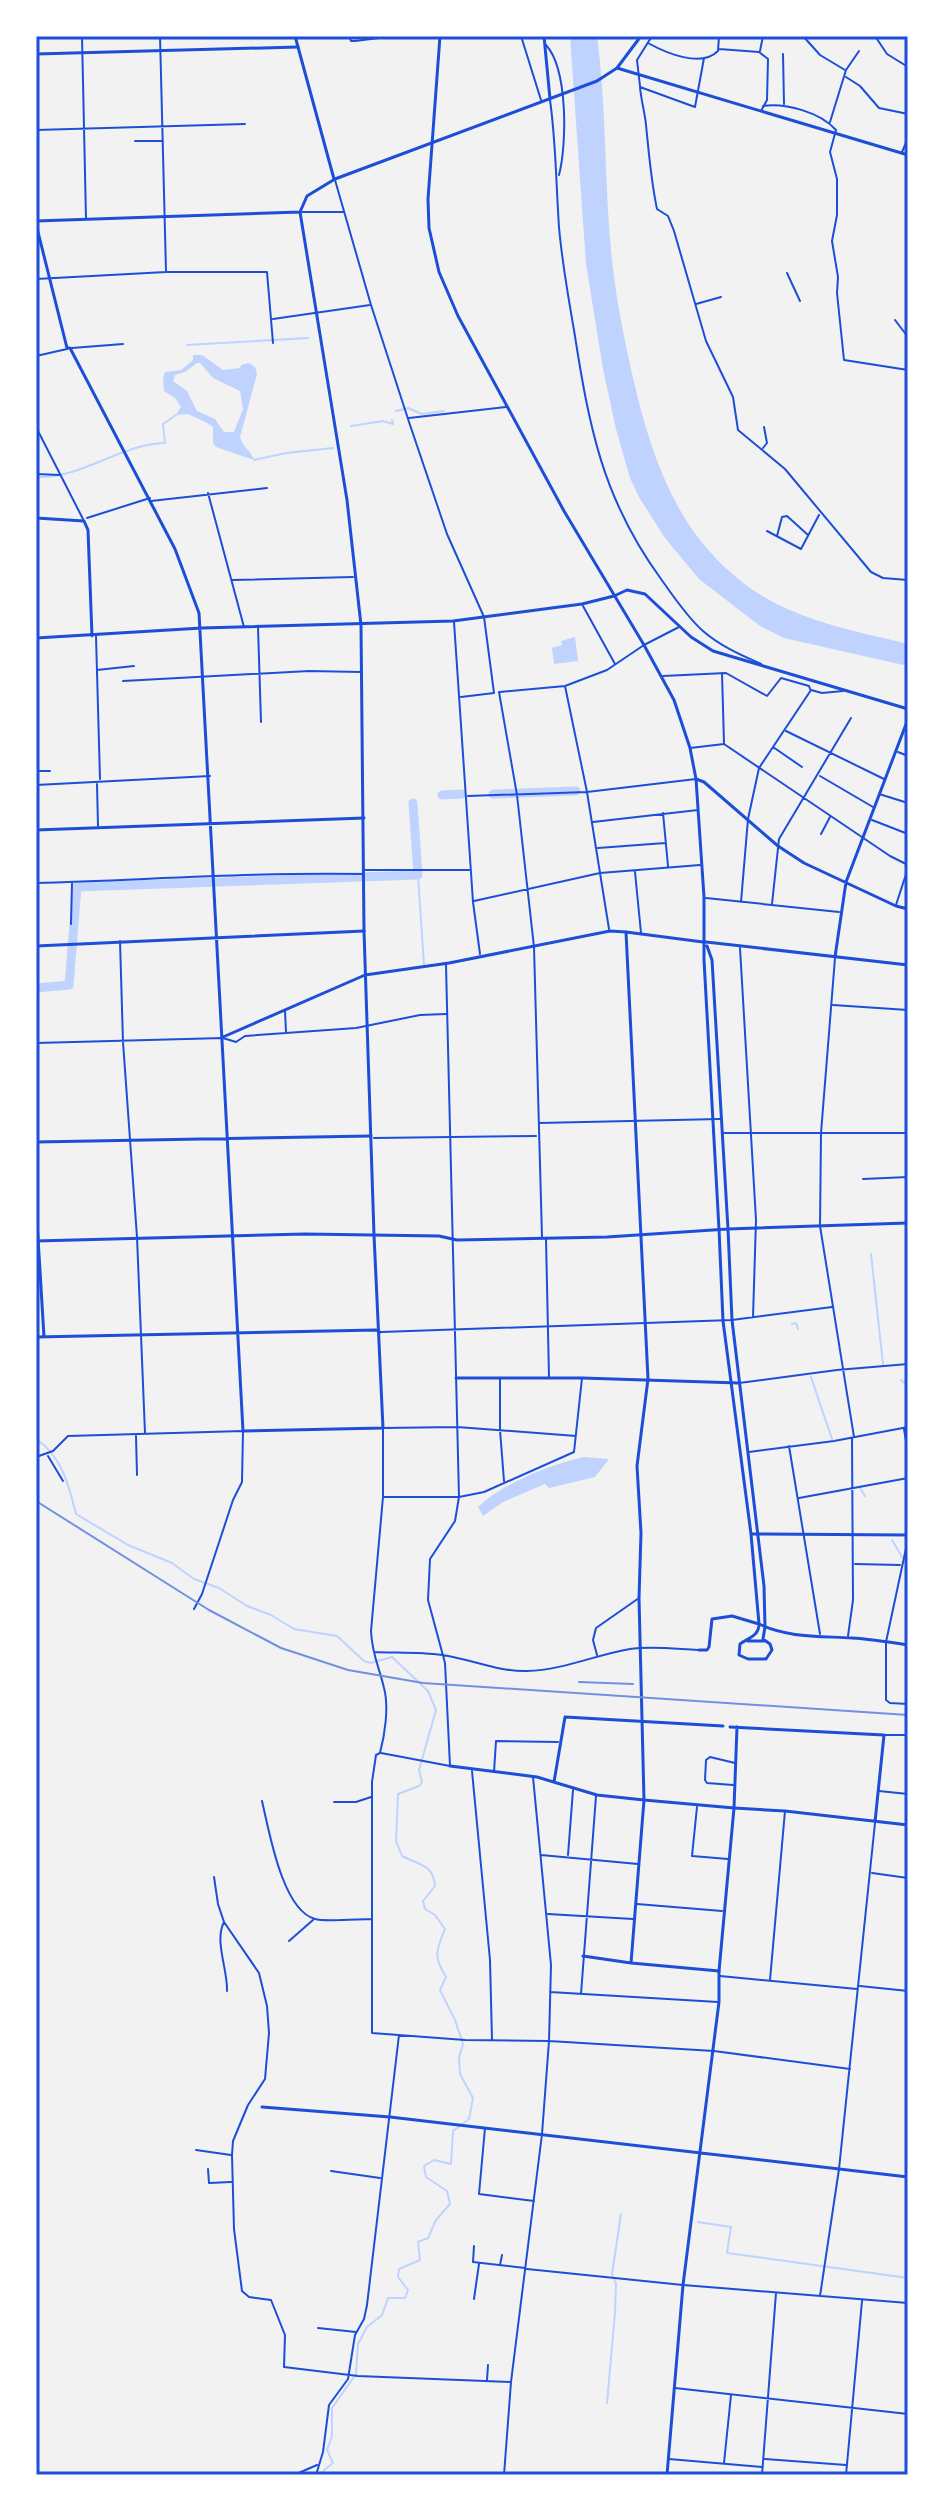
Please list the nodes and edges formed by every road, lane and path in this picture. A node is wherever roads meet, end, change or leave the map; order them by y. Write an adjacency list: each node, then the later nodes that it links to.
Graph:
1 (82, 36): 22 (street)
2 (160, 36): 20 (street)
3 (295, 36): 18 (main road)
4 (349, 36): 15 (street)
5 (395, 36): 15 (street)
6 (440, 36): 48 (main road)
7 (521, 36): 34 (street)
8 (544, 36): 17 (main road)
9 (641, 36): 28 (main road)
10 (652, 36): 16 (street)
11 (719, 36): 19 (street)
12 (763, 36): 23 (street)
13 (803, 36): 29 (street)
14 (875, 36): 27 (street)
15 (379, 37)
16 (648, 43): 26 (street); 31 (street)
17 (545, 45): 33 (main road); 51 (street)
18 (298, 47): 20 (main road); 52 (main road)
19 (719, 49): 23 (street); 26 (street)
20 (161, 50): 22 (main road); 41 (street)
21 (859, 51): 29 (street)
22 (82, 52): 24 (main road); 42 (street)
23 (759, 52): 35 (street)
24 (36, 54)
25 (783, 54): 36 (street)
26 (704, 58): 32 (street)
27 (908, 67)
28 (617, 68): 32 (main road); 33 (main road)
29 (846, 70): 30 (street)
30 (845, 77): 38 (street); 39 (street)
31 (640, 87): 32 (street); 64 (street)
32 (698, 93): 37 (main road)
33 (552, 98): 34 (main road); 51 (street)
34 (541, 102): 48 (main road)
35 (763, 106): 36 (street); 37 (street)
36 (784, 106): 39 (street)
37 (761, 112): 44 (main road)
38 (908, 114)
39 (830, 123): 44 (street)
40 (245, 124): 41 (street)
41 (164, 126): 42 (street); 47 (street)
42 (84, 129): 43 (street); 56 (street)
43 (36, 130)
44 (836, 134): 49 (main road); 74 (street)
45 (908, 138): 49 (street)
46 (135, 141): 47 (street)
47 (165, 141): 55 (street)
48 (432, 143): 52 (main road); 75 (main road)
49 (902, 153): 50 (main road)
50 (908, 155)
51 (558, 178): 108 (street)
52 (335, 179): 53 (main road); 54 (street)
53 (300, 212): 54 (street); 55 (main road); 66 (main road)
54 (343, 212): 65 (street)
55 (165, 216): 56 (main road); 58 (street)
56 (86, 219): 57 (main road)
57 (36, 222): 61 (main road)
58 (166, 272): 61 (street); 67 (street)
59 (787, 273): 63 (street)
60 (36, 279): 61 (street)
61 (49, 279): 72 (main road)
62 (721, 297): 64 (street)
63 (800, 301)
64 (696, 304): 79 (street)
65 (371, 305): 66 (street); 76 (street)
66 (316, 314): 67 (street); 91 (main road)
67 (272, 319): 70 (street)
68 (895, 320): 69 (street)
69 (908, 337)
70 (273, 343)
71 (123, 344): 72 (street)
72 (69, 348): 73 (street); 84 (main road)
73 (36, 356)
74 (908, 370)
75 (509, 407): 76 (street); 94 (main road)
76 (408, 419): 96 (street)
77 (36, 427): 81 (street)
78 (764, 427): 79 (street)
79 (763, 449): 85 (street)
80 (36, 474): 81 (street)
81 (61, 475): 87 (street)
82 (267, 488): 83 (street)
83 (208, 493): 84 (street); 92 (street)
84 (151, 500): 87 (street); 102 (main road)
85 (820, 514): 90 (street); 93 (street)
86 (36, 518): 87 (main road)
87 (84, 520): 103 (main road)
88 (767, 531): 89 (street)
89 (777, 536): 90 (street); 90 (street)
90 (808, 536)
91 (356, 577): 92 (street); 98 (main road)
92 (231, 580): 100 (street)
93 (908, 580)
94 (614, 596): 95 (main road); 101 (main road); 105 (main road)
95 (582, 604): 96 (main road); 106 (street)
96 (484, 617): 97 (main road); 120 (street)
97 (453, 621): 98 (main road); 121 (street)
98 (361, 625): 99 (main road); 110 (main road)
99 (258, 626): 100 (main road); 112 (street)
100 (244, 627): 102 (main road)
101 (680, 627): 105 (street); 108 (main road)
102 (202, 628): 103 (main road); 113 (main road)
103 (94, 636): 104 (main road); 109 (street)
104 (36, 638)
105 (644, 645): 106 (street); 114 (main road)
106 (615, 665): 116 (street)
107 (134, 666): 109 (street)
108 (766, 666): 118 (main road)
109 (97, 670): 141 (street)
110 (362, 672): 112 (street); 153 (main road)
111 (722, 672): 114 (street); 117 (street); 127 (street)
112 (259, 673): 113 (street); 125 (street)
113 (204, 675): 115 (street); 138 (main road)
114 (661, 677): 129 (main road)
115 (123, 681)
116 (565, 686): 119 (street); 143 (street)
117 (811, 690): 118 (street); 126 (street)
118 (848, 691): 122 (main road)
119 (499, 692): 120 (street); 144 (street)
120 (494, 693): 121 (street)
121 (459, 697): 146 (street)
122 (908, 709)
123 (851, 718): 131 (street)
124 (908, 719): 130 (main road)
125 (261, 722)
126 (785, 731): 128 (street); 131 (street)
127 (724, 744): 129 (street); 134 (street)
128 (773, 747): 133 (street); 134 (street)
129 (690, 748): 139 (main road)
130 (896, 752): 132 (street); 140 (main road)
131 (830, 753): 137 (street); 140 (street)
132 (908, 756)
133 (802, 767)
134 (759, 768): 147 (street); 154 (street)
135 (36, 771): 136 (street)
136 (50, 771)
137 (818, 775): 147 (street); 149 (street)
138 (210, 776): 141 (street); 157 (main road)
139 (696, 779): 143 (street); 150 (main road); 154 (main road)
140 (885, 779): 145 (main road)
141 (99, 781): 142 (street); 158 (street)
142 (36, 785)
143 (587, 792): 144 (street); 156 (street)
144 (517, 793): 146 (street); 177 (street)
145 (879, 794): 148 (street); 149 (main road)
146 (467, 796): 169 (street)
147 (803, 799): 152 (street); 164 (street)
148 (908, 803)
149 (874, 808): 155 (main road)
150 (698, 810): 151 (street); 166 (main road)
151 (663, 813): 156 (street); 163 (street)
152 (830, 817): 160 (street); 162 (street)
153 (364, 818): 157 (main road); 171 (main road)
154 (748, 819): 164 (main road); 180 (street)
155 (870, 819): 161 (street); 162 (main road)
156 (592, 822): 165 (street)
157 (211, 824): 158 (main road); 173 (main road)
158 (98, 827): 159 (main road)
159 (36, 830)
160 (821, 834)
161 (908, 834)
162 (862, 837): 167 (street); 175 (main road)
163 (665, 843): 165 (street); 168 (street)
164 (778, 846): 175 (main road); 181 (street)
165 (596, 848): 172 (street)
166 (701, 865): 168 (street); 178 (main road)
167 (908, 867): 182 (street)
168 (668, 868): 170 (street)
169 (470, 870): 171 (street); 179 (street)
170 (634, 871): 172 (street); 189 (street)
171 (365, 872): 173 (street); 186 (main road)
172 (600, 873): 177 (street); 187 (street)
173 (215, 878): 174 (street); 190 (main road)
174 (72, 882): 176 (street); 185 (street)
175 (846, 882): 182 (main road); 184 (main road)
176 (36, 883)
177 (528, 888): 179 (street); 195 (street)
178 (704, 897): 180 (street); 192 (main road)
179 (473, 902): 196 (street)
180 (741, 902): 181 (street)
181 (772, 904): 184 (street)
182 (896, 906): 183 (main road)
183 (908, 909)
184 (840, 912): 197 (main road)
185 (71, 924)
186 (364, 931): 190 (main road); 200 (main road)
187 (610, 931): 188 (main road); 195 (main road)
188 (626, 932): 189 (main road); 212 (main road)
189 (641, 935): 192 (main road)
190 (218, 938): 191 (main road); 207 (main road)
191 (120, 941): 193 (main road); 208 (street)
192 (706, 942): 194 (main road); 210 (main road); 211 (main road)
193 (36, 946)
194 (740, 946): 197 (main road); 214 (street)
195 (534, 947): 196 (main road); 213 (street)
196 (480, 957): 198 (main road)
197 (835, 957): 199 (main road); 201 (street)
198 (445, 964): 200 (main road); 204 (street)
199 (908, 965)
200 (365, 975): 202 (main road); 205 (main road)
201 (832, 1005): 203 (street); 216 (street)
202 (285, 1010): 206 (street); 207 (main road)
203 (908, 1010)
204 (448, 1014): 205 (street); 221 (street)
205 (367, 1026): 206 (street); 220 (main road)
206 (286, 1034): 207 (street)
207 (223, 1038): 208 (street); 219 (main road)
208 (123, 1041): 209 (street); 222 (street)
209 (36, 1043)
210 (721, 1119): 211 (street); 215 (main road)
211 (713, 1120): 212 (street); 230 (main road)
212 (636, 1122): 213 (street); 232 (main road)
213 (539, 1123): 236 (street)
214 (752, 1132): 215 (street); 216 (street); 229 (street)
215 (722, 1133): 231 (main road)
216 (821, 1133): 217 (street); 228 (street)
217 (907, 1133): 224 (street)
218 (536, 1136): 221 (street)
219 (229, 1137): 220 (main road); 222 (main road); 233 (main road)
220 (372, 1137): 221 (street); 234 (main road)
221 (450, 1137): 237 (street)
222 (130, 1139): 223 (main road); 235 (street)
223 (36, 1142)
224 (907, 1178): 225 (street); 227 (street)
225 (863, 1179)
226 (36, 1205): 238 (main road)
227 (907, 1223): 228 (main road)
228 (820, 1226): 229 (main road); 239 (street)
229 (756, 1228): 231 (main road); 240 (street)
230 (719, 1229): 231 (main road); 232 (main road); 242 (main road)
231 (728, 1229): 241 (main road)
232 (641, 1234): 236 (main road); 243 (main road)
233 (234, 1235): 234 (main road); 235 (main road); 246 (main road)
234 (374, 1235): 237 (main road); 247 (main road)
235 (137, 1237): 238 (main road); 248 (street)
236 (544, 1238): 237 (main road); 244 (street)
237 (452, 1239): 245 (street)
238 (37, 1241): 250 (main road)
239 (832, 1307): 240 (street); 252 (street)
240 (753, 1319): 241 (street)
241 (732, 1320): 242 (street); 259 (main road)
242 (723, 1321): 243 (street); 258 (main road)
243 (645, 1324): 244 (street); 257 (main road)
244 (547, 1327): 245 (street); 255 (street)
245 (454, 1331): 247 (street); 253 (street)
246 (239, 1332): 247 (main road); 248 (main road); 264 (main road)
247 (380, 1332): 262 (main road)
248 (141, 1335): 250 (main road); 265 (street)
249 (36, 1337): 250 (main road)
250 (44, 1337)
251 (908, 1364): 252 (street)
252 (842, 1369): 259 (street); 268 (street)
253 (456, 1378): 254 (main road); 260 (street)
254 (500, 1378): 255 (main road); 263 (street)
255 (549, 1378): 256 (main road)
256 (582, 1378): 257 (main road); 267 (street)
257 (648, 1379): 258 (main road); 289 (main road)
258 (732, 1383): 259 (main road); 283 (main road)
259 (739, 1383): 270 (main road)
260 (457, 1427): 262 (street); 263 (street); 280 (street)
261 (906, 1427): 268 (street); 271 (street)
262 (383, 1428): 264 (main road); 279 (street)
263 (500, 1430): 267 (street); 277 (street)
264 (243, 1431): 265 (street); 290 (street)
265 (145, 1433): 266 (street)
266 (136, 1434): 272 (street); 274 (street)
267 (576, 1436): 277 (street)
268 (853, 1437): 269 (street); 278 (street)
269 (789, 1446): 270 (street); 281 (street)
270 (749, 1452): 282 (main road)
271 (908, 1453)
272 (47, 1455): 273 (street); 276 (street)
273 (36, 1457)
274 (137, 1475)
275 (908, 1478): 278 (street)
276 (63, 1481)
277 (504, 1482): 280 (street)
278 (854, 1488): 281 (street); 285 (street)
279 (383, 1497): 280 (street); 300 (street)
280 (459, 1497): 301 (street)
281 (798, 1498): 284 (street)
282 (758, 1533): 283 (main road); 284 (main road); 292 (main road)
283 (751, 1534): 291 (main road)
284 (803, 1534): 285 (main road); 293 (street)
285 (854, 1534): 286 (main road); 287 (street)
286 (908, 1537): 288 (street)
287 (853, 1564): 288 (street); 294 (street)
288 (901, 1565): 297 (street)
289 (639, 1598): 302 (street); 323 (main road)
290 (194, 1609)
291 (759, 1624): 292 (main road); 295 (main road); 299 (main road)
292 (765, 1627): 293 (main road); 296 (main road)
293 (820, 1636): 294 (main road)
294 (848, 1637): 297 (main road)
295 (748, 1641): 296 (main road); 296 (main road)
296 (764, 1641)
297 (886, 1642): 298 (main road); 303 (street)
298 (908, 1645)
299 (699, 1650): 302 (street)
300 (372, 1652): 301 (street); 310 (street)
301 (444, 1655): 302 (street); 312 (street)
302 (597, 1656)
303 (908, 1704)
304 (723, 1726): 309 (main road)
305 (730, 1727): 306 (main road)
306 (737, 1727): 307 (main road); 311 (main road)
307 (884, 1735): 308 (street); 319 (main road)
308 (908, 1735)
309 (560, 1742): 314 (street); 316 (main road)
310 (380, 1753): 312 (street); 322 (street)
311 (736, 1763): 317 (main road); 317 (street)
312 (450, 1766): 313 (main road)
313 (472, 1769): 314 (main road); 359 (street)
314 (494, 1772): 315 (main road)
315 (533, 1777): 316 (main road); 331 (street)
316 (554, 1783): 318 (main road)
317 (734, 1785): 327 (main road)
318 (574, 1789): 320 (main road); 332 (street)
319 (879, 1791): 321 (street); 329 (main road)
320 (596, 1794): 323 (main road); 333 (street)
321 (908, 1794)
322 (372, 1797): 325 (street); 344 (street)
323 (644, 1800): 326 (main road); 335 (main road)
324 (262, 1801): 343 (street)
325 (334, 1802)
326 (697, 1805): 327 (main road); 334 (street)
327 (734, 1808): 328 (main road); 334 (main road)
328 (785, 1811): 329 (main road); 351 (street)
329 (875, 1822): 330 (main road); 336 (street)
330 (908, 1825)
331 (540, 1854): 332 (street); 341 (street)
332 (568, 1856): 333 (street)
333 (591, 1858): 335 (street); 342 (street)
334 (730, 1859): 340 (main road)
335 (639, 1865): 339 (main road)
336 (871, 1873): 338 (street); 352 (street)
337 (214, 1877): 346 (street)
338 (908, 1878)
339 (636, 1903): 340 (street); 345 (main road)
340 (725, 1911): 350 (main road)
341 (546, 1914): 342 (street); 355 (street)
342 (586, 1915): 345 (street); 348 (street)
343 (314, 1919): 344 (street); 347 (street)
344 (373, 1919): 358 (street)
345 (634, 1920): 349 (main road)
346 (224, 1922): 353 (street); 369 (street)
347 (289, 1941)
348 (583, 1956): 349 (main road); 356 (street)
349 (631, 1963): 350 (main road)
350 (719, 1973): 351 (street); 357 (main road)
351 (770, 1980): 352 (street)
352 (859, 1988): 354 (street); 362 (street)
353 (227, 1991)
354 (908, 1991)
355 (550, 1992): 356 (street); 360 (street)
356 (581, 1994): 357 (street)
357 (719, 2002): 361 (main road)
358 (399, 2034): 359 (street); 364 (street)
359 (492, 2041): 360 (street)
360 (549, 2041): 361 (street); 366 (street)
361 (714, 2051): 362 (street); 368 (main road)
362 (850, 2069): 371 (street)
363 (262, 2107): 364 (main road)
364 (390, 2117): 365 (main road); 374 (street)
365 (485, 2128): 366 (main road); 376 (street)
366 (542, 2134): 368 (main road); 376 (street)
367 (196, 2150): 369 (street)
368 (701, 2152): 371 (main road); 382 (main road)
369 (232, 2155): 375 (street)
370 (208, 2169): 375 (street)
371 (839, 2169): 373 (main road); 384 (street)
372 (331, 2171): 374 (street)
373 (908, 2177)
374 (382, 2178): 389 (street)
375 (233, 2182): 391 (street)
376 (535, 2201): 381 (street)
377 (474, 2246): 379 (street)
378 (502, 2255): 380 (street)
379 (479, 2263): 380 (street); 385 (street)
380 (500, 2265): 381 (street)
381 (526, 2269): 382 (street); 393 (street)
382 (683, 2285): 383 (street); 394 (main road)
383 (776, 2293): 384 (street); 396 (street)
384 (820, 2296): 386 (street)
385 (474, 2299)
386 (863, 2300): 387 (street); 397 (street)
387 (908, 2303)
388 (318, 2328): 389 (street)
389 (357, 2332): 391 (street)
390 (488, 2365): 392 (street)
391 (350, 2375): 392 (street); 401 (street)
392 (487, 2381): 393 (street)
393 (511, 2382): 408 (street)
394 (674, 2388): 395 (street); 399 (main road)
395 (731, 2395): 396 (street); 402 (street)
396 (768, 2400): 397 (street); 400 (street)
397 (852, 2408): 398 (street); 403 (street)
398 (908, 2414)
399 (668, 2459): 402 (street); 409 (main road)
400 (764, 2459): 403 (street); 404 (street)
401 (318, 2464): 405 (street); 406 (street)
402 (724, 2464): 404 (street)
403 (846, 2465): 411 (street)
404 (763, 2467): 410 (street)
405 (316, 2474): 407 (street)
406 (294, 2475)
407 (310, 2475)
408 (504, 2475)
409 (667, 2475)
410 (762, 2475)
411 (846, 2475)

